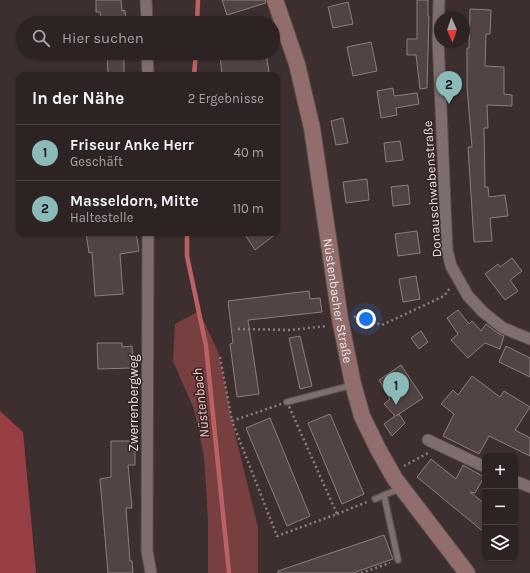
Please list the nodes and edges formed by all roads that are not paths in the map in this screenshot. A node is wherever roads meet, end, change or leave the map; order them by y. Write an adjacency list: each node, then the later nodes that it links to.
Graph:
1 (146, 0): 4 (street)
2 (275, 0): 9 (main road, Nüstenbacher Straße)
3 (439, 0): 8 (street, Donauschwabenstraße)
4 (146, 16)
5 (147, 60): 6 (street)
6 (148, 72)
7 (148, 236): 19 (street, Zwerrenbergweg)
8 (530, 339)
9 (353, 384): 10 (lane); 15 (main road, Nüstenbacher Straße)
10 (287, 402)
11 (428, 440): 12 (street)
12 (482, 466)
13 (518, 482): 14 (street)
14 (530, 487)
15 (402, 488): 16 (lane); 20 (main road, Nüstenbacher Straße)
16 (384, 495): 17 (lane); 18 (lane)
17 (375, 499)
18 (398, 560)
19 (151, 573)
20 (467, 573)

